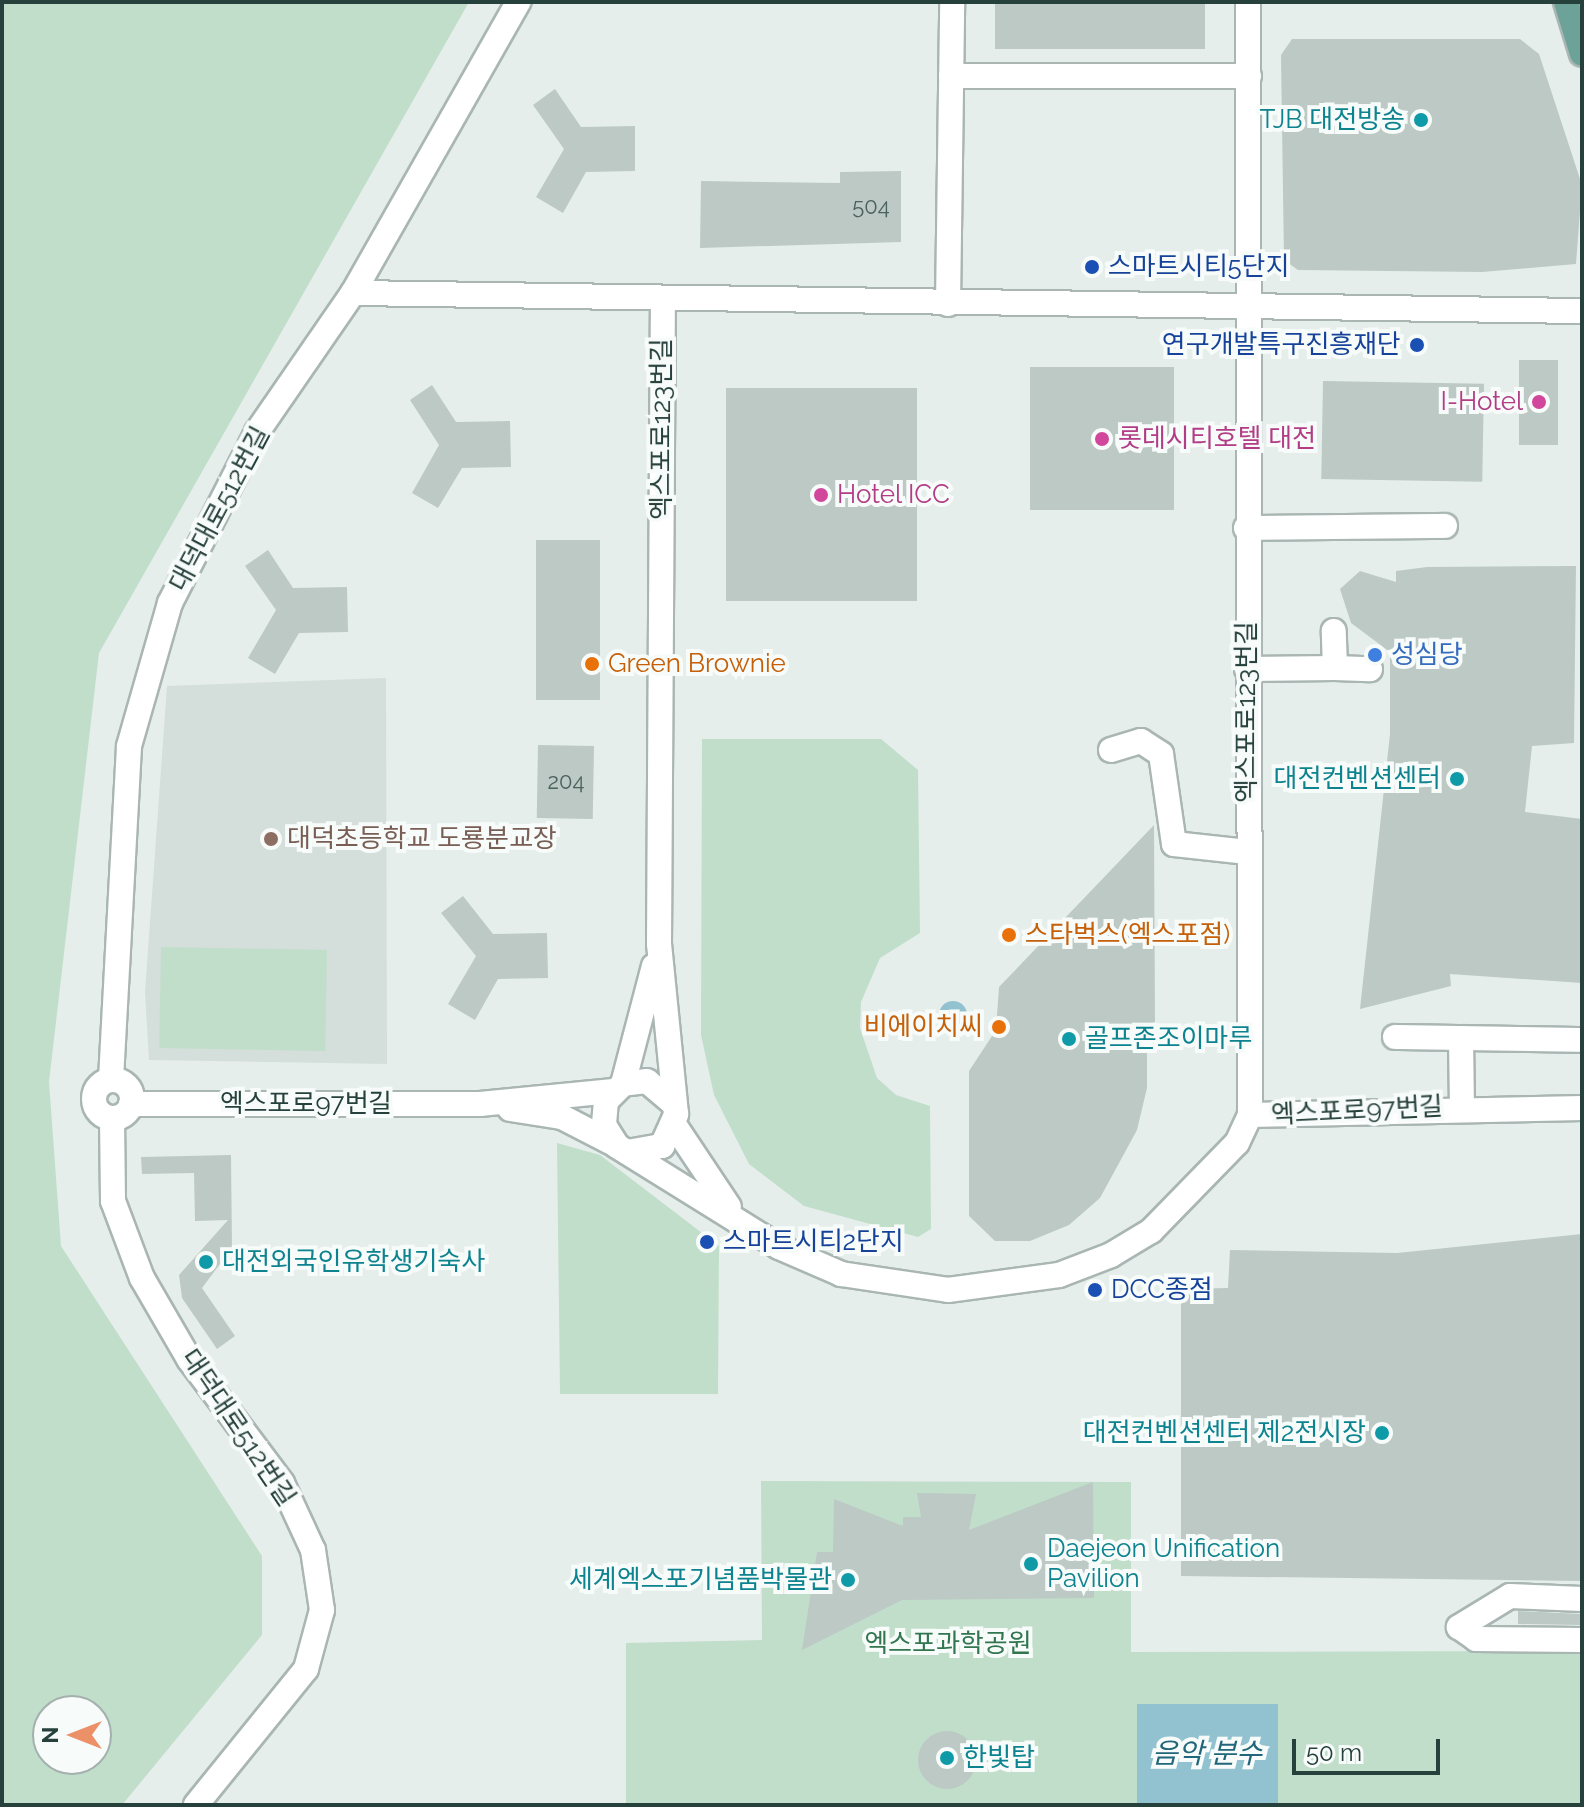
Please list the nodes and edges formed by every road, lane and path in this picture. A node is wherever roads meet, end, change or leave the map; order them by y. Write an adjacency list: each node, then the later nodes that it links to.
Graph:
1 (518, 2): 8 (street, 대덕대로512번길)
2 (952, 2): 6 (street)
3 (1248, 2): 7 (street, 엑스포로123번길)
4 (1566, 2): 5 (main road)
5 (1582, 54)
6 (951, 76): 7 (street); 10 (street)
7 (1249, 76): 11 (street, 엑스포로123번길)
8 (353, 293): 9 (street); 25 (street, 대덕대로512번길)
9 (663, 298): 10 (street); 21 (street, 엑스포로123번길)
10 (948, 304): 11 (street)
11 (1244, 309): 12 (street); 14 (street, 엑스포로123번길)
12 (1582, 311)
13 (1445, 526): 14 (street)
14 (1246, 528): 17 (street, 엑스포로123번길)
15 (1334, 631): 16 (street)
16 (1335, 668): 17 (street); 18 (street)
17 (1247, 669): 20 (street, 엑스포로123번길)
18 (1370, 669)
19 (1111, 750): 20 (street)
20 (1248, 852): 32 (street, 엑스포로123번길)
21 (659, 944): 26 (street); 31 (street)
22 (1395, 1037): 23 (street)
23 (1461, 1038): 24 (street); 28 (street)
24 (1582, 1040)
25 (111, 1079): 30 (street); 30 (street, 대덕대로512번길)
26 (618, 1087): 27 (street); 31 (street); 33 (street)
27 (480, 1104): 30 (street, 엑스포로97번길); 33 (street, 엑스포로97번길)
28 (1462, 1106): 29 (street, 엑스포로97번길); 32 (street, 엑스포로97번길)
29 (1582, 1108)
30 (122, 1111): 37 (street, 대덕대로512번길)
31 (674, 1115): 33 (street); 34 (street)
32 (1250, 1115): 34 (street, 엑스포로97번길)
33 (622, 1149): 34 (street, 엑스포로97번길)
34 (735, 1216)
35 (1582, 1599): 36 (street)
36 (1582, 1640)
37 (196, 1805)

